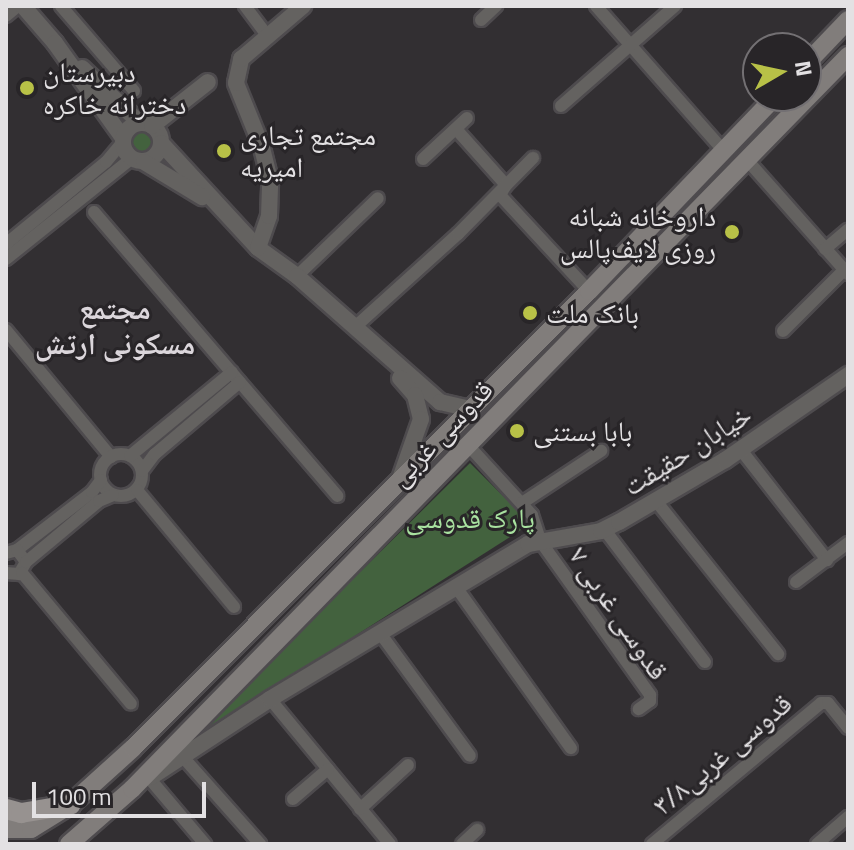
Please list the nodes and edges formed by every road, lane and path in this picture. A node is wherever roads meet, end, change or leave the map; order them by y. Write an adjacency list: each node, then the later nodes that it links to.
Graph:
1 (20, 6): 8 (street); 12 (street)
2 (61, 6): 19 (street)
3 (245, 6): 11 (street)
4 (303, 6): 11 (street)
5 (496, 6): 9 (street)
6 (596, 6): 13 (street)
7 (675, 6): 13 (street)
8 (6, 16)
9 (481, 20)
10 (848, 20): 14 (main road)
11 (268, 36): 38 (street)
12 (55, 43): 23 (street); 25 (street)
13 (631, 45): 20 (street); 27 (street)
14 (822, 47)
15 (848, 56): 17 (main road, قدوسی غربی)
16 (822, 65): 17 (main road)
17 (833, 71): 31 (main road, قدوسی غربی)
18 (208, 82): 23 (street)
19 (134, 91)
20 (561, 106)
21 (761, 112): 27 (main road, قدوسی غربی)
22 (467, 118): 24 (street)
23 (146, 124): 25 (street); 26 (street)
24 (456, 129): 29 (street); 32 (street)
25 (122, 140): 30 (street); 37 (street)
26 (161, 143): 30 (street); 34 (street)
27 (724, 151): 41 (main road, قدوسی غربی)
28 (533, 158): 32 (street)
29 (423, 159)
30 (137, 160): 34 (street); 37 (street)
31 (748, 161): 39 (street); 44 (main road, قدوسی غربی)
32 (506, 185): 45 (street); 46 (street)
33 (378, 198): 43 (street)
34 (217, 207): 38 (street)
35 (94, 212): 51 (street)
36 (848, 230): 39 (street)
37 (11, 245): 40 (street)
38 (258, 248): 43 (street)
39 (825, 249): 42 (street)
40 (6, 259)
41 (613, 266): 44 (main road); 45 (main road, قدوسی غربی)
42 (846, 272): 48 (street)
43 (297, 276): 46 (street)
44 (629, 282): 53 (main road, قدوسی غربی)
45 (589, 291): 52 (main road, قدوسی غربی)
46 (355, 327): 49 (street)
47 (6, 330): 57 (street)
48 (783, 331)
49 (373, 343): 52 (street); 60 (street)
50 (848, 375): 54 (street, خیابان حقیقت)
51 (236, 377): 56 (street); 58 (street); 63 (street)
52 (470, 409): 60 (main road, قدوسی غربی)
53 (468, 445): 65 (street); 88 (main road, قدوسی غربی)
54 (741, 450): 64 (street, خیابان حقیقت); 70 (street)
55 (601, 451): 65 (street)
56 (130, 456): 57 (street); 58 (street)
57 (111, 457): 59 (street)
58 (142, 471): 61 (street)
59 (101, 480): 62 (street); 69 (street)
60 (399, 481): 90 (main road, قدوسی غربی)
61 (137, 490): 62 (street); 74 (street)
62 (113, 495): 71 (street)
63 (337, 496)
64 (656, 501): 66 (street, خیابان حقیقت); 76 (street)
65 (522, 503): 67 (street)
66 (604, 529): 67 (street, خیابان حقیقت); 77 (street)
67 (541, 542): 73 (street, خیابان حقیقت); 80 (street, ۷ قدوسی غربی)
68 (848, 543): 70 (street)
69 (12, 552): 71 (street)
70 (827, 560): 72 (street)
71 (15, 572): 79 (street)
72 (796, 582)
73 (456, 587): 75 (street, خیابان حقیقت); 82 (street)
74 (234, 607)
75 (380, 633): 78 (street, خیابان حقیقت); 84 (street)
76 (778, 654)
77 (705, 662)
78 (270, 699): 83 (street, خیابان حقیقت); 86 (street)
79 (131, 704)
80 (639, 709)
81 (848, 728): 103 (street, قدوسی غربی۳/۸)
82 (571, 748)
83 (182, 756): 87 (street, خیابان حقیقت); 100 (street)
84 (470, 756)
85 (408, 765): 92 (street)
86 (328, 769): 89 (street); 92 (street)
87 (149, 778): 88 (street, خیابان حقیقت); 99 (street)
88 (132, 789): 98 (main road, قدوسی غربی)
89 (293, 799)
90 (70, 805): 91 (main road); 95 (main road, قدوسی غربی)
91 (6, 809)
92 (360, 809): 101 (street)
93 (848, 817): 104 (street)
94 (6, 829): 95 (main road)
95 (31, 829): 97 (main road, قدوسی غربی)
96 (477, 830): 102 (street)
97 (9, 844)
98 (69, 844)
99 (204, 844)
100 (260, 844)
101 (390, 844)
102 (462, 844)
103 (652, 844)
104 (817, 844)

